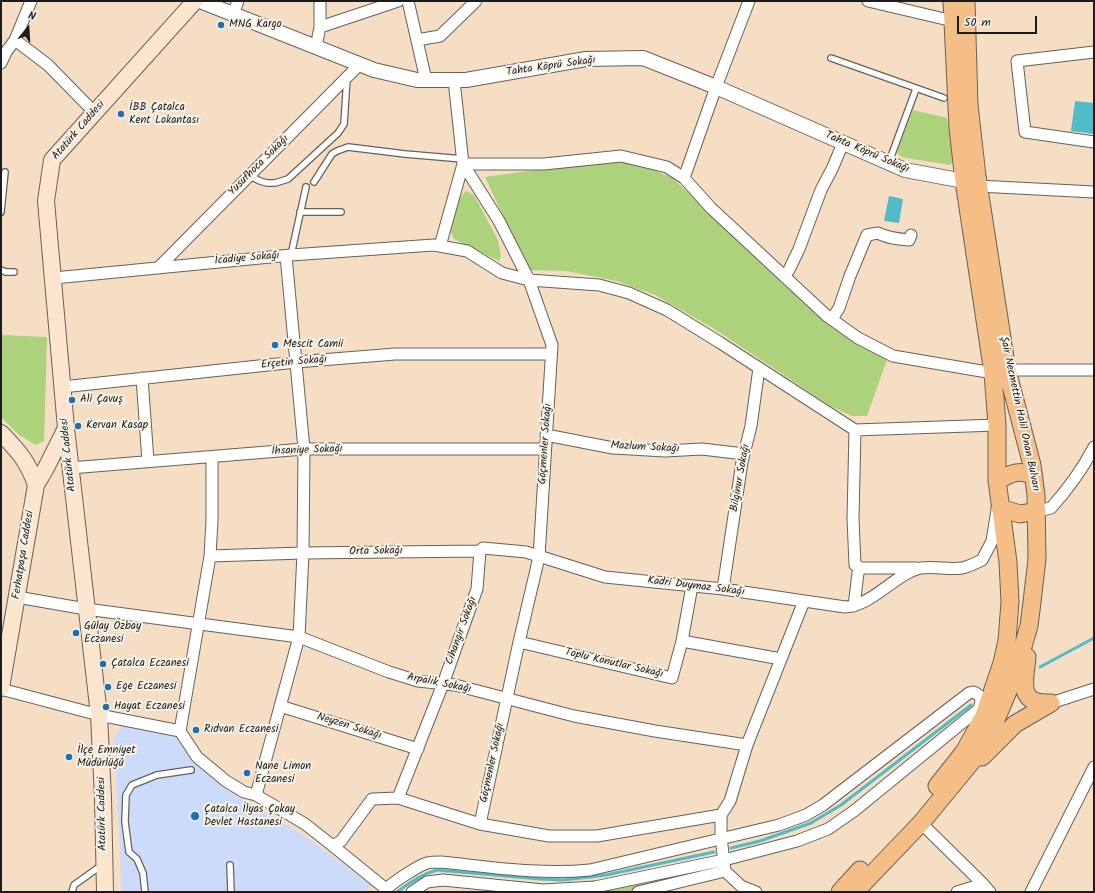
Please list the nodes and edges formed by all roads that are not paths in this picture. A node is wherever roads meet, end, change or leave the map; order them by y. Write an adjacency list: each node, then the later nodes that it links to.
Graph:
1 (31, 1): 15 (street)
2 (195, 1): 29 (main road, Atatürk Caddesi)
3 (200, 1): 12 (street, Tahta Köprü Sokağı)
4 (320, 1): 14 (street)
5 (398, 1): 14 (street)
6 (408, 1): 16 (street)
7 (476, 1): 16 (street)
8 (749, 1): 26 (street)
9 (868, 1): 13 (street)
10 (952, 1): 13 (main road, Şair Necmettin Halil Onan Bulvarı)
11 (966, 1): 38 (main road, Şair Necmettin Halil Onan Bulvarı)
12 (235, 7): 17 (street, Tahta Köprü Sokağı)
13 (953, 21): 38 (main road, Şair Necmettin Halil Onan Bulvarı)
14 (320, 27): 17 (street)
15 (15, 40): 18 (street); 29 (street)
16 (417, 40): 24 (street)
17 (316, 47): 22 (street, Tahta Köprü Sokağı)
18 (4, 51): 21 (street)
19 (1094, 52): 30 (street)
20 (831, 58): 27 (lane)
21 (1, 63)
22 (360, 64): 23 (street, Yusufhoca Sokağı); 24 (street, Tahta Köprü Sokağı)
23 (347, 78): 35 (street, Yusufhoca Sokağı); 35 (lane)
24 (426, 80): 25 (street, Tahta Köprü Sokağı)
25 (454, 80): 26 (street, Tahta Köprü Sokağı); 32 (street, Göçmenler Sokağı)
26 (716, 87): 31 (street, Tahta Köprü Sokağı); 36 (street)
27 (916, 89): 28 (lane); 33 (lane)
28 (944, 98)
29 (95, 113): 51 (main road, Atatürk Caddesi)
30 (1094, 142)
31 (843, 143): 33 (street, Tahta Köprü Sokağı); 50 (street)
32 (463, 161): 36 (street); 37 (lane); 45 (street); 52 (street, Göçmenler Sokağı)
33 (888, 163): 38 (street, Tahta Köprü Sokağı)
34 (5, 172): 41 (lane)
35 (250, 176): 47 (street, Yusufhoca Sokağı)
36 (684, 178): 50 (street)
37 (314, 182)
38 (971, 184): 40 (street); 58 (main road, Şair Necmettin Halil Onan Bulvarı)
39 (306, 188): 42 (lane)
40 (1094, 192)
41 (1, 212)
42 (300, 212): 43 (lane); 46 (lane)
43 (341, 212)
44 (911, 235): 53 (street)
45 (440, 246): 46 (street, İcadiye Sokağı); 52 (street, İcadiye Sokağı)
46 (289, 256): 47 (street, İcadiye Sokağı); 55 (street)
47 (158, 268): 51 (street, İcadiye Sokağı)
48 (1, 270): 49 (lane)
49 (14, 272)
50 (784, 276): 53 (street)
51 (54, 278): 60 (main road, Atatürk Caddesi)
52 (529, 280): 54 (street, Göçmenler Sokağı); 56 (street, İcadiye Sokağı)
53 (832, 319): 58 (street)
54 (551, 354): 55 (street, Erçetin Sokağı); 65 (street, Göçmenler Sokağı)
55 (296, 362): 59 (street, Erçetin Sokağı); 67 (street)
56 (759, 368): 63 (street, İcadiye Sokağı); 69 (street, Bilginur Sokağı)
57 (1094, 370): 58 (street)
58 (1000, 371): 61 (main road, Şair Necmettin Halil Onan Bulvarı); 73 (main road, Şair Necmettin Halil Onan Bulvarı)
59 (142, 378): 60 (street, Erçetin Sokağı); 71 (street)
60 (62, 387): 62 (main road, Atatürk Caddesi)
61 (997, 426): 63 (street); 74 (main road, Şair Necmettin Halil Onan Bulvarı)
62 (66, 428): 72 (main road, Atatürk Caddesi); 75 (main road)
63 (855, 430): 82 (street)
64 (1, 433): 75 (main road, Ferhatpaşa Caddesi)
65 (546, 435): 68 (street, Göçmenler Sokağı); 69 (street, Mazlum Sokağı)
66 (1094, 447): 77 (street)
67 (304, 449): 68 (street, İhsaniye Sokağı); 70 (street, İhsaniye Sokağı); 79 (street)
68 (546, 449): 81 (street, Göçmenler Sokağı)
69 (744, 454): 85 (street, Bilginur Sokağı)
70 (212, 457): 71 (street, İhsaniye Sokağı); 80 (street)
71 (148, 461): 72 (street, İhsaniye Sokağı)
72 (70, 468): 89 (main road, Atatürk Caddesi)
73 (1034, 477): 74 (main road); 77 (main road, Şair Necmettin Halil Onan Bulvarı)
74 (997, 482): 76 (main road, Şair Necmettin Halil Onan Bulvarı)
75 (36, 485): 86 (main road, Ferhatpaşa Caddesi)
76 (1000, 504): 77 (main road); 83 (street, Kadri Duymaz Sokağı); 129 (main road, Şair Necmettin Halil Onan Bulvarı)
77 (1037, 510): 91 (main road, Şair Necmettin Halil Onan Bulvarı)
78 (480, 551): 79 (street, Orta Sokağı); 81 (street, Orta Sokağı); 96 (street, Cihangir Sokağı)
79 (303, 553): 80 (street, Orta Sokağı); 92 (street)
80 (210, 556): 90 (street)
81 (539, 557): 84 (street, Kadri Duymaz Sokağı); 94 (street, Göçmenler Sokağı)
82 (861, 568): 83 (street, Kadri Duymaz Sokağı); 88 (street)
83 (922, 568): 88 (street, Kadri Duymaz Sokağı)
84 (692, 586): 85 (street, Kadri Duymaz Sokağı); 93 (street, Toplu Konutlar Sokağı)
85 (723, 589): 87 (street, Kadri Duymaz Sokağı)
86 (18, 597): 89 (street, Arpalık Sokağı); 97 (main road, Ferhatpaşa Caddesi)
87 (804, 601): 88 (street, Kadri Duymaz Sokağı); 95 (street)
88 (854, 606)
89 (86, 609): 90 (street, Arpalık Sokağı); 102 (main road, Atatürk Caddesi)
90 (199, 623): 92 (street, Arpalık Sokağı); 103 (street)
91 (1029, 626): 100 (main road); 108 (main road, Şair Necmettin Halil Onan Bulvarı)
92 (299, 636): 96 (street, Arpalık Sokağı); 101 (street)
93 (682, 641): 94 (street, Toplu Konutlar Sokağı); 95 (street)
94 (519, 642): 99 (street, Göçmenler Sokağı)
95 (781, 659): 104 (street)
96 (443, 684): 99 (street, Arpalık Sokağı); 105 (street, Cihangir Sokağı)
97 (1, 689): 102 (street)
98 (1094, 689): 100 (street)
99 (506, 699): 104 (street, Arpalık Sokağı); 113 (street, Göçmenler Sokağı)
100 (1051, 703): 108 (main road)
101 (280, 706): 105 (street, Neyzen Sokağı); 109 (street)
102 (99, 716): 103 (street); 116 (main road, Atatürk Caddesi)
103 (180, 731): 109 (street)
104 (747, 745): 111 (street)
105 (418, 749): 110 (street, Cihangir Sokağı)
106 (1094, 766): 132 (street)
107 (191, 770): 124 (lane)
108 (960, 778): 112 (main road, Şair Necmettin Halil Onan Bulvarı)
109 (256, 795): 115 (street)
110 (398, 798): 113 (street); 115 (street)
111 (721, 815): 113 (street); 114 (street)
112 (921, 823): 119 (street); 130 (main road, Şair Necmettin Halil Onan Bulvarı)
113 (480, 824)
114 (722, 839): 118 (street); 118 (street); 121 (street)
115 (333, 846): 121 (street)
116 (104, 864): 122 (lane); 123 (main road, Atatürk Caddesi)
117 (230, 865): 125 (lane)
118 (725, 866): 120 (street); 127 (street); 128 (street)
119 (985, 889): 131 (street)
120 (584, 890): 126 (street)
121 (385, 891)
122 (72, 892)
123 (105, 892)
124 (145, 892)
125 (231, 892)
126 (412, 892)
127 (638, 892)
128 (756, 892)
129 (840, 892)
130 (855, 892)
131 (957, 892)
132 (1031, 892)

